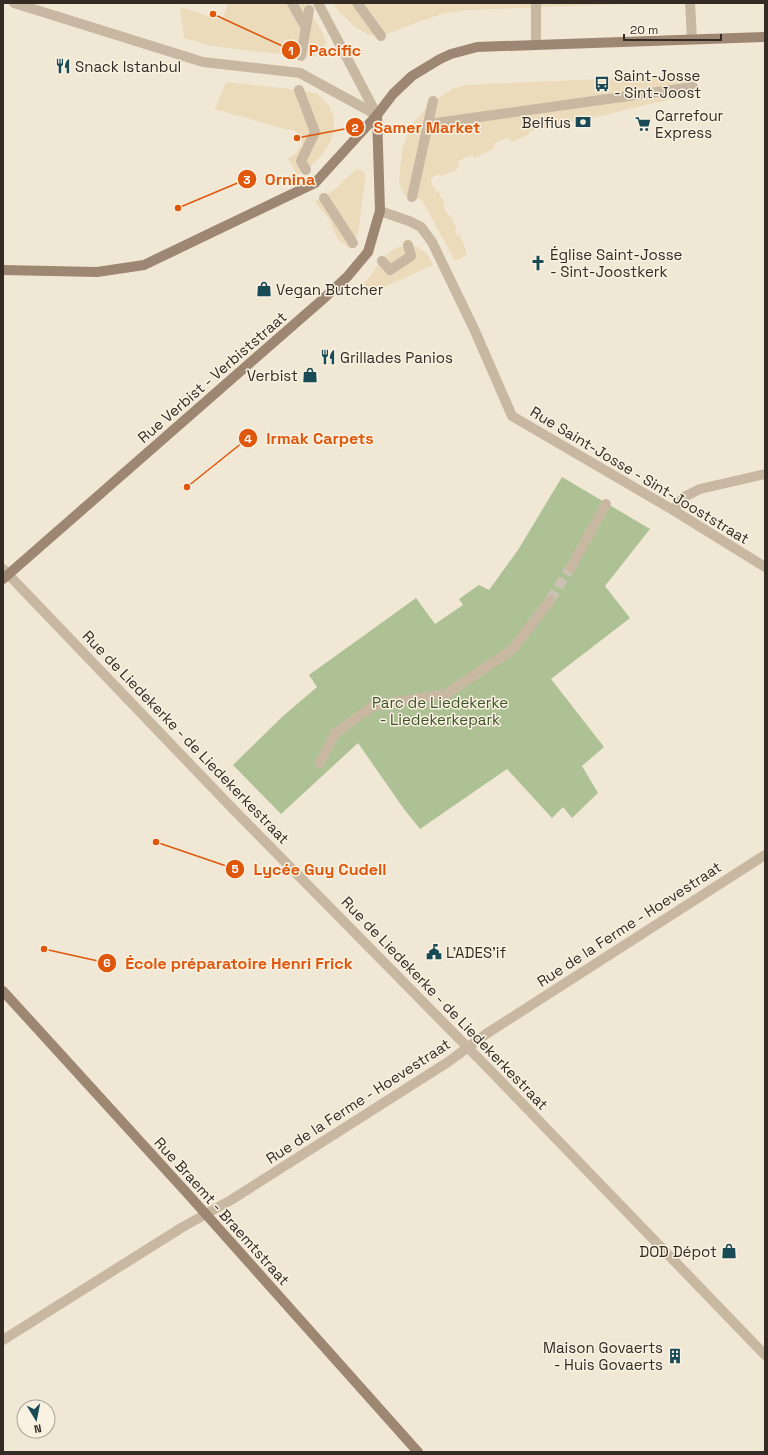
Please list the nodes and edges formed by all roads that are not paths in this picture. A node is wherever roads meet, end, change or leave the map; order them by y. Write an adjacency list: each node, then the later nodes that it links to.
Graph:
1 (14, 3): 17 (street)
2 (292, 3): 8 (street)
3 (357, 3): 9 (street)
4 (536, 3): 12 (street)
5 (690, 3): 11 (street)
6 (319, 4): 17 (street)
7 (309, 10): 8 (street)
8 (306, 28): 13 (street)
9 (381, 36)
10 (765, 37): 11 (main road)
11 (692, 39): 12 (main road)
12 (536, 45): 17 (main road)
13 (301, 56)
14 (693, 87): 18 (street)
15 (299, 90): 19 (street)
16 (433, 101): 18 (street)
17 (377, 115): 22 (main road, Rue Verbist - Verbiststraat); 26 (main road)
18 (429, 124): 20 (street)
19 (306, 170)
20 (412, 197)
21 (324, 198): 23 (street)
22 (380, 211): 29 (street, Rue Saint-Josse - Sint-Jooststraat); 32 (main road, Rue Verbist - Verbiststraat)
23 (354, 243)
24 (408, 245): 25 (street)
25 (382, 261)
26 (3, 270)
27 (765, 474): 29 (street)
28 (606, 504): 30 (street)
29 (673, 510): 31 (street, Rue Saint-Josse - Sint-Jooststraat)
30 (571, 567)
31 (765, 567)
32 (5, 574): 37 (street, Rue de Liedekerke - de Liedekerkestraat)
33 (550, 600): 34 (street)
34 (320, 763)
35 (765, 854): 37 (street, Rue de la Ferme - Hoevestraat)
36 (3, 991): 38 (main road, Rue Braemt - Braemtstraat)
37 (467, 1048): 38 (street, Rue de la Ferme - Hoevestraat); 40 (street, Rue de Liedekerke - de Liedekerkestraat)
38 (205, 1214): 39 (street, Rue de la Ferme - Hoevestraat); 41 (main road, Rue Braemt - Braemtstraat)
39 (3, 1340)
40 (765, 1355)
41 (418, 1452)

